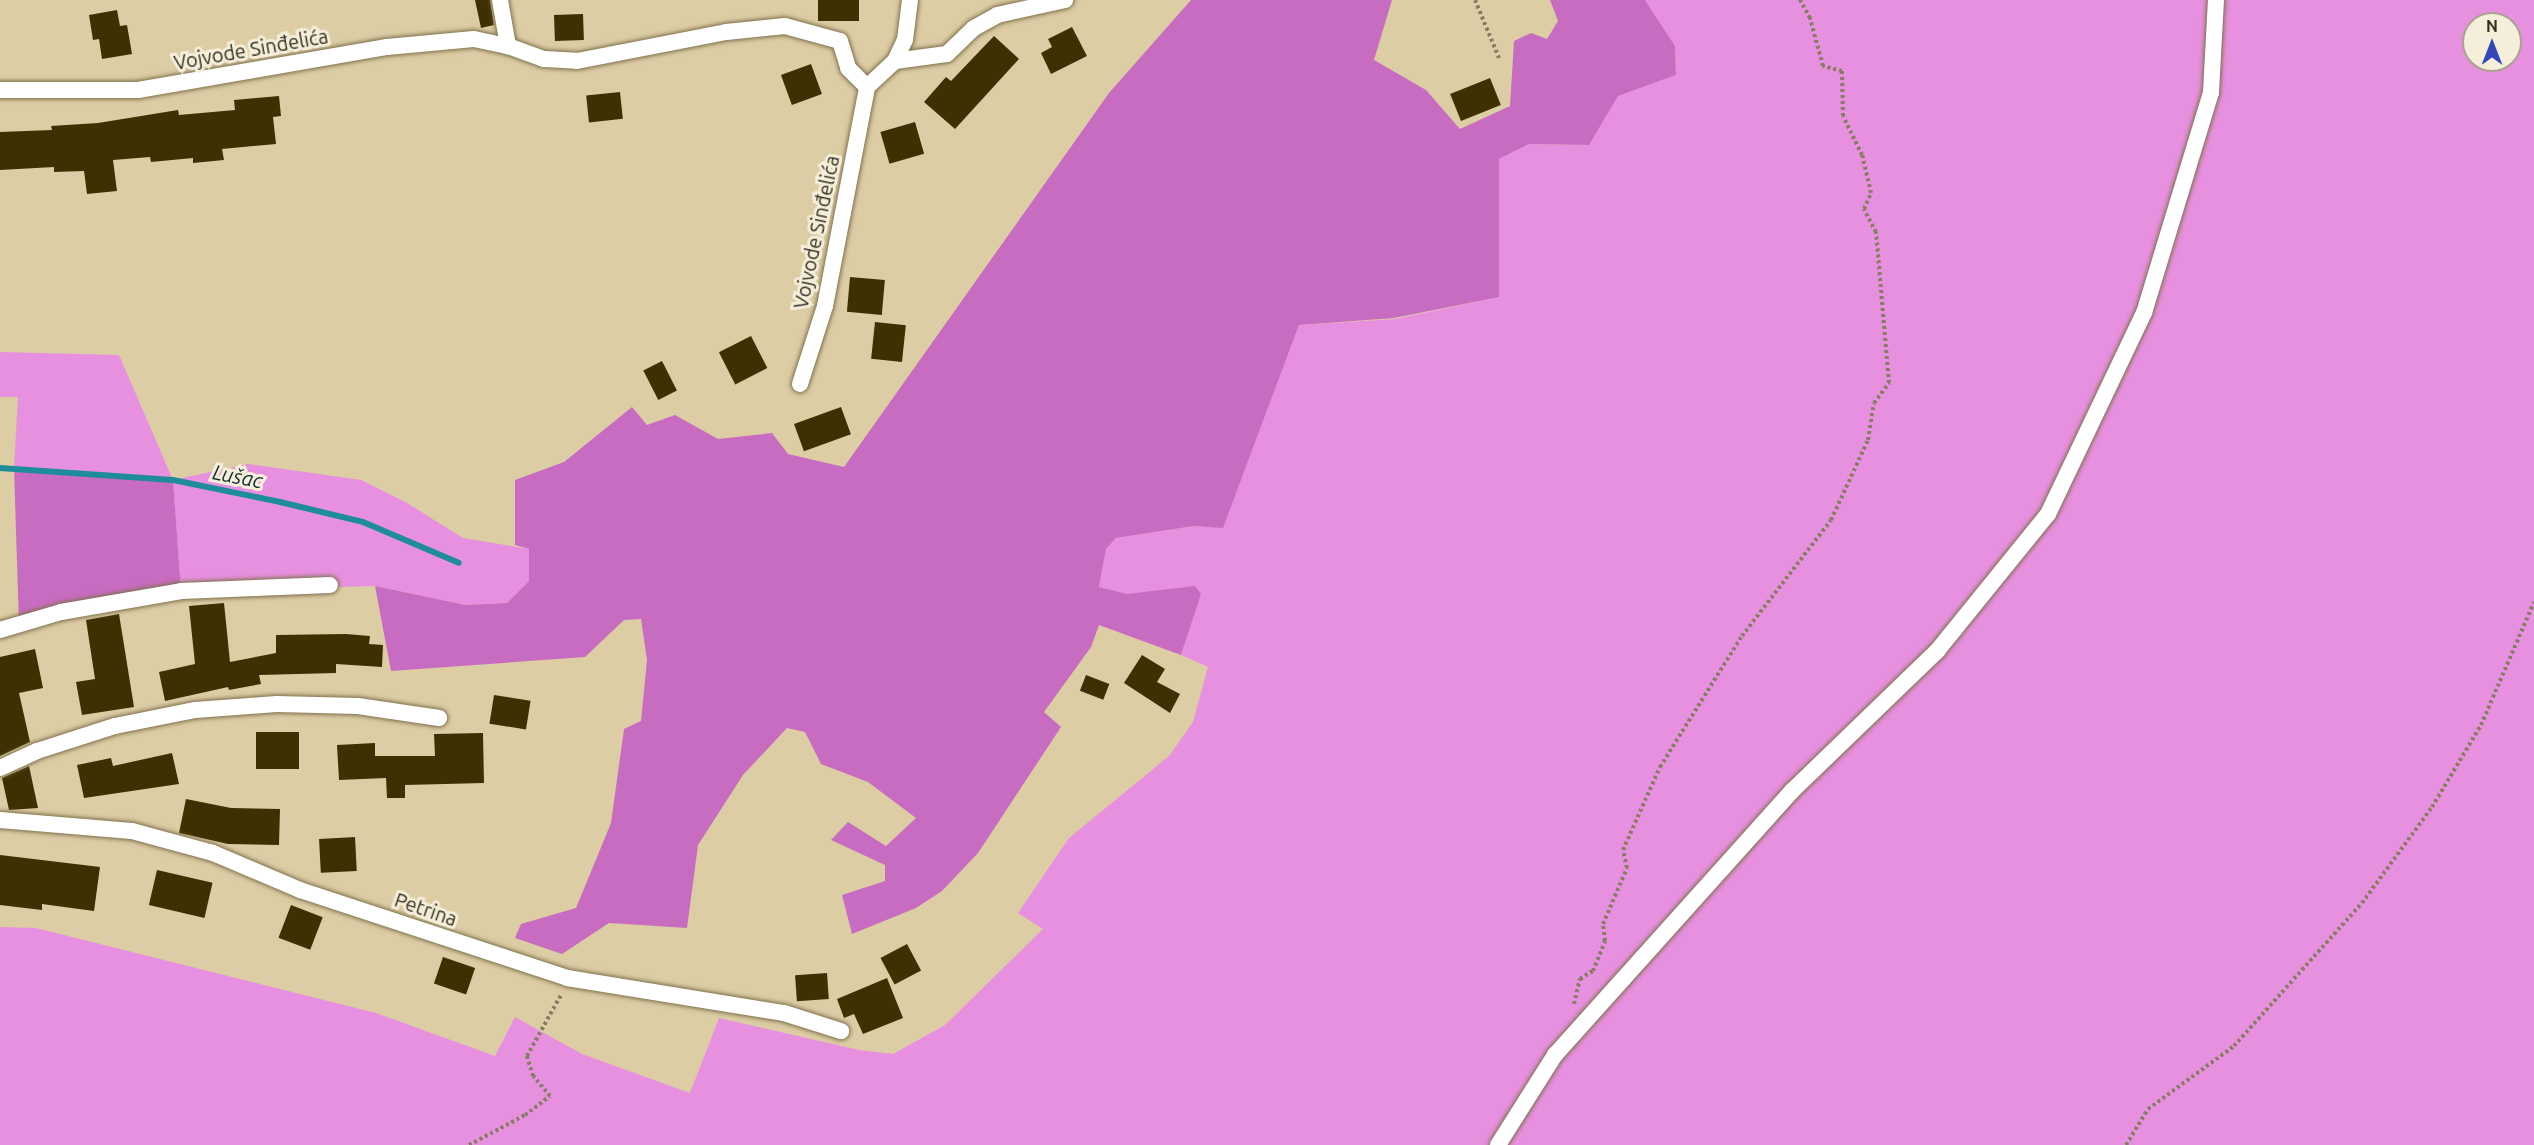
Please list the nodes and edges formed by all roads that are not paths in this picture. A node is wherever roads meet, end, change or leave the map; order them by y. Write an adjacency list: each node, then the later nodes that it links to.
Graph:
1 (500, 0): 5 (street)
2 (910, 0): 6 (street)
3 (1065, 0): 6 (street)
4 (2216, 0): 16 (street)
5 (508, 46): 7 (street, Vojvode Sinđelića); 8 (street, Vojvode Sinđelića)
6 (895, 61): 7 (street)
7 (867, 87): 9 (street, Vojvode Sinđelića)
8 (0, 90)
9 (801, 384)
10 (330, 585): 11 (street)
11 (0, 630)
12 (439, 718): 13 (street)
13 (0, 768)
14 (0, 820): 15 (street, Petrina)
15 (842, 1031)
16 (1498, 1145)

